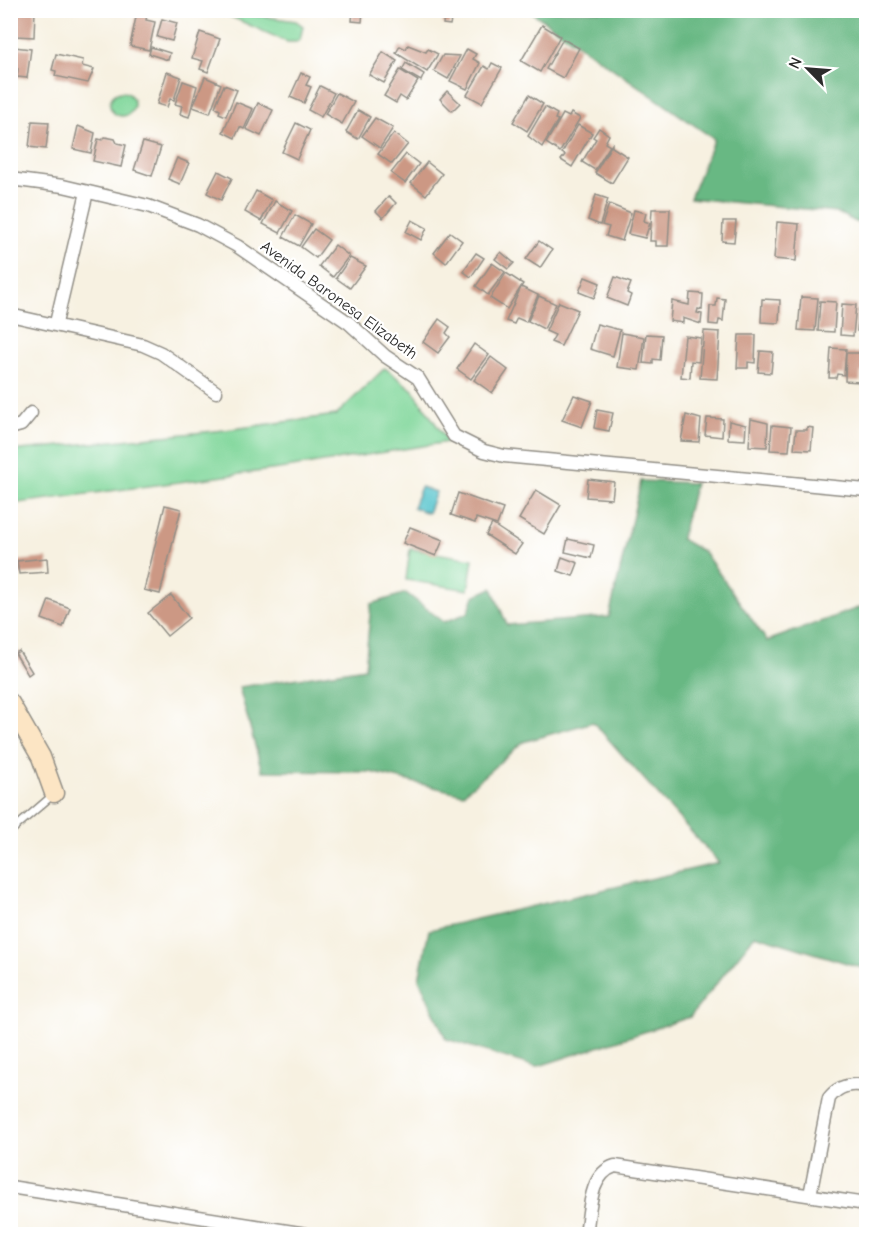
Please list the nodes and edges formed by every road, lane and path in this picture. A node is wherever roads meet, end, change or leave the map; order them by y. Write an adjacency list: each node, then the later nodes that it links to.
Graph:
1 (10, 179): 2 (street, Avenida Baronesa Elizabeth)
2 (87, 192): 4 (street); 8 (street, Avenida Baronesa Elizabeth)
3 (10, 315): 4 (street)
4 (56, 323): 5 (street)
5 (216, 392)
6 (31, 413): 7 (street)
7 (10, 428)
8 (867, 490)
9 (10, 703): 10 (street)
10 (54, 793): 11 (lane)
11 (10, 832)
12 (867, 1086): 14 (street)
13 (10, 1187): 16 (street)
14 (810, 1195): 15 (street); 18 (street)
15 (867, 1204)
16 (290, 1233): 17 (street)
17 (306, 1234)
18 (586, 1234)

